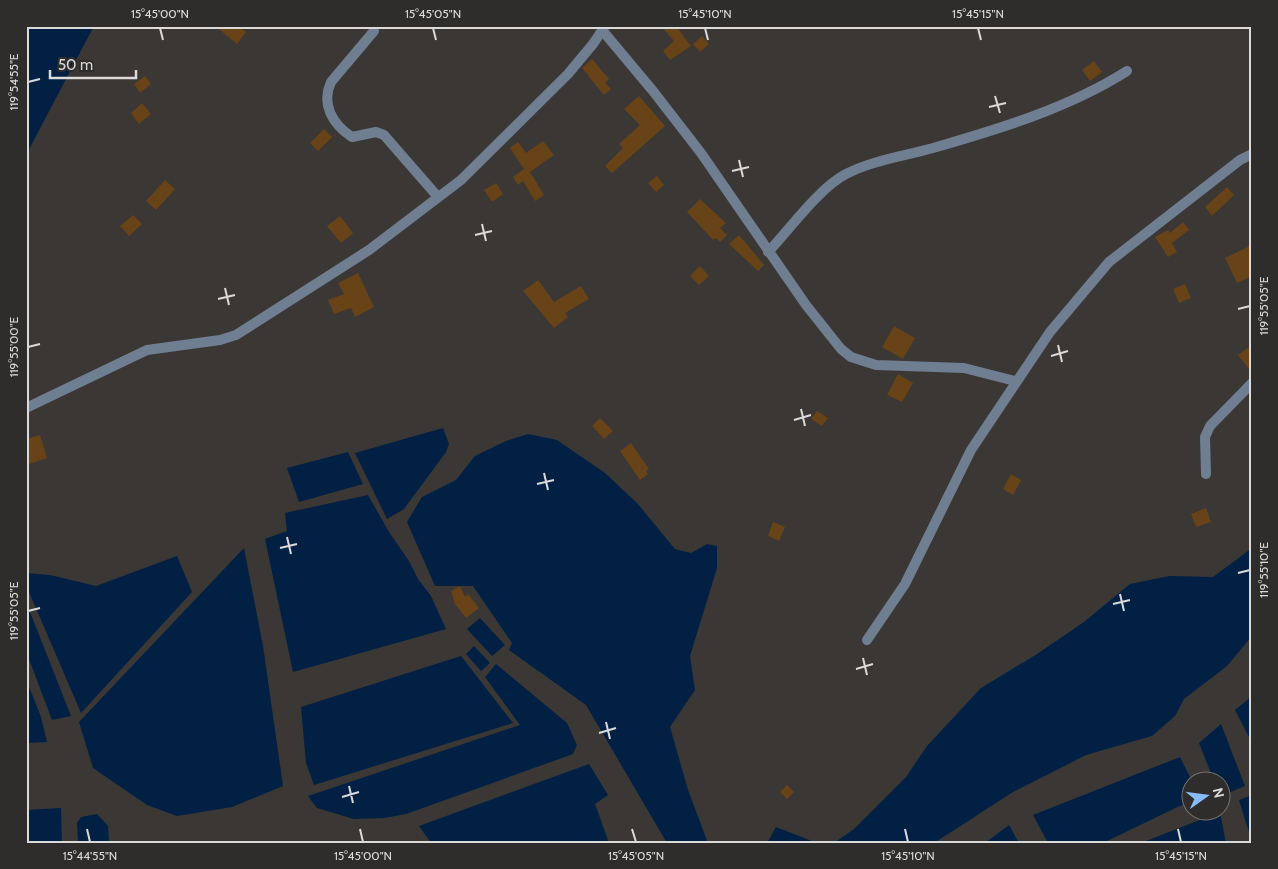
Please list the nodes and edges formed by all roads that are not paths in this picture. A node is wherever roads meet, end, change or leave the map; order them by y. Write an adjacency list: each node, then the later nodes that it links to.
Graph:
1 (603, 28): 5 (street); 6 (street)
2 (374, 31): 5 (street)
3 (1127, 71): 6 (street)
4 (1252, 154): 7 (street)
5 (438, 197): 9 (street)
6 (768, 252): 7 (street)
7 (1015, 381): 11 (street)
8 (1252, 383): 10 (street)
9 (26, 408)
10 (1206, 474)
11 (867, 640)

